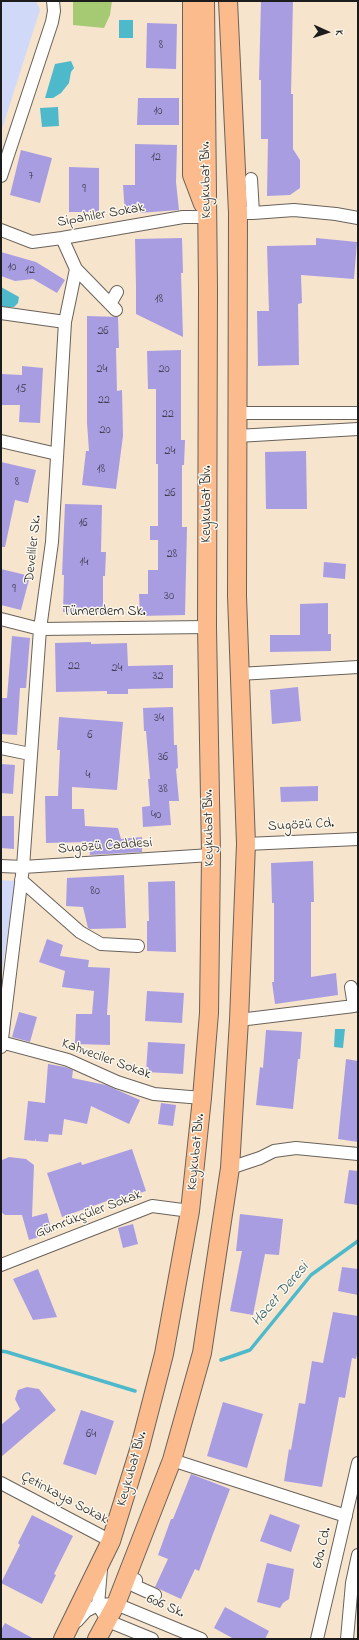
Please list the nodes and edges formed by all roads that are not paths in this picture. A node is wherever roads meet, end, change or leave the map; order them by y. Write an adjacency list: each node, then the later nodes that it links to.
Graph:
1 (53, 1): 6 (street)
2 (192, 1): 9 (highway)
3 (205, 1): 9 (highway, Keykubat Blv.)
4 (228, 1): 8 (highway, Keykubat Blv.)
5 (240, 1): 8 (highway)
6 (1, 176)
7 (251, 179): 8 (street)
8 (245, 213): 10 (street); 17 (highway, Keykubat Blv.)
9 (208, 217): 12 (street, Sipahiler Sokak); 24 (highway, Keykubat Blv.)
10 (358, 218)
11 (1, 230): 12 (street, Sipahiler Sokak)
12 (62, 238): 13 (street)
13 (76, 269): 14 (street); 16 (street, Develiler Sk.)
14 (117, 292)
15 (1, 313): 16 (street)
16 (65, 322): 22 (street, Develiler Sk.)
17 (237, 413): 18 (street); 20 (highway, Keykubat Blv.)
18 (358, 413)
19 (358, 429): 20 (street)
20 (237, 436): 27 (highway, Keykubat Blv.)
21 (1, 441): 22 (street)
22 (57, 454): 25 (street, Develiler Sk.)
23 (1, 619): 25 (street, Tümerdem Sk.)
24 (207, 628): 25 (street, Tümerdem Sk.); 32 (highway, Keykubat Blv.)
25 (40, 629): 29 (street, Develiler Sk.)
26 (358, 666): 27 (street)
27 (240, 674): 31 (highway, Keykubat Blv.)
28 (1, 748): 29 (street)
29 (30, 754): 34 (street, Develiler Sk.)
30 (358, 839): 31 (street, Sugözü Cd.)
31 (246, 844): 38 (highway, Keykubat Blv.)
32 (211, 855): 34 (street, Sugözü Caddesi); 40 (highway, Keykubat Blv.)
33 (1, 866): 34 (street, Sugözü Caddesi)
34 (23, 867): 35 (street, Develiler Sk.)
35 (21, 880): 36 (street); 39 (street, Develiler Sk.)
36 (138, 946)
37 (351, 987): 38 (street)
38 (239, 1020): 42 (highway, Keykubat Blv.)
39 (1, 1044): 40 (street, Kahveciler Sokak)
40 (202, 1098): 43 (highway, Keykubat Blv.)
41 (358, 1154): 42 (street)
42 (230, 1168): 45 (highway, Keykubat Blv.)
43 (190, 1211): 44 (street, Gümrükçüler Sokak); 49 (highway, Keykubat Blv.)
44 (1, 1265)
45 (172, 1460): 48 (street); 54 (highway, Keykubat Blv.)
46 (358, 1463): 48 (street, 610. Cd.)
47 (2, 1484): 49 (street, Çetinkaya Sokak)
48 (346, 1516): 61 (street, 610. Cd.)
49 (111, 1541): 51 (highway, Keykubat Blv.)
50 (358, 1555): 62 (street)
51 (101, 1564): 55 (street); 57 (highway, Keykubat Blv.)
52 (136, 1580): 53 (street)
53 (155, 1595)
54 (116, 1604): 55 (street); 56 (highway, Keykubat Blv.); 60 (street, 606 Sk.)
55 (98, 1605): 56 (street); 57 (street)
56 (108, 1621): 58 (highway, Keykubat Blv.); 59 (street)
57 (64, 1636)
58 (97, 1639)
59 (152, 1639)
60 (201, 1639)
61 (317, 1639)
62 (347, 1639)

